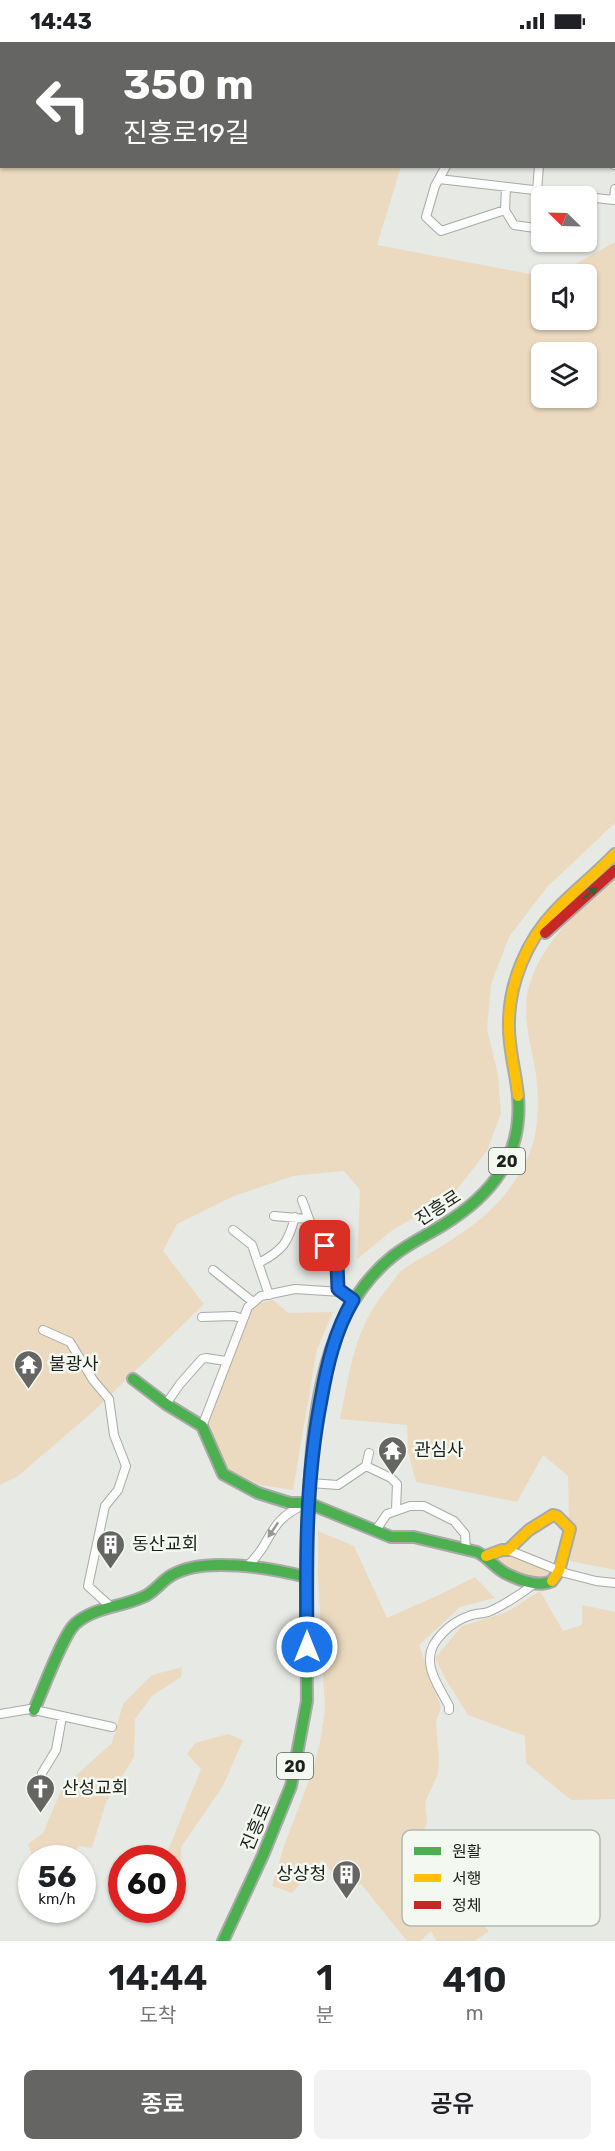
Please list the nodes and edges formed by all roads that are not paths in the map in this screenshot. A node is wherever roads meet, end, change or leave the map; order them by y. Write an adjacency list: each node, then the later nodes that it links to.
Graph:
1 (445, 168): 3 (street)
2 (539, 168): 4 (street)
3 (439, 179): 5 (street); 10 (street)
4 (537, 186)
5 (506, 187): 7 (street); 10 (street)
6 (615, 189): 9 (street)
7 (531, 190)
8 (597, 198): 9 (street)
9 (614, 200)
10 (505, 210): 11 (street)
11 (531, 227)
12 (615, 854): 14 (main road, 진흥로 / 20)
13 (615, 870): 14 (main road, 진흥로 / 20, one-way to 13)
14 (533, 944): 24 (main road, 진흥로 / 20)
15 (302, 1200): 18 (street)
16 (274, 1216): 17 (street)
17 (295, 1217): 18 (street); 20 (street)
18 (309, 1219): 22 (street)
19 (232, 1230): 20 (street)
20 (259, 1263): 23 (street)
21 (213, 1270): 25 (street)
22 (341, 1292): 23 (street); 24 (street)
23 (269, 1295): 25 (street)
24 (353, 1300): 35 (main road, 진흥로 / 20)
25 (253, 1302): 27 (street)
26 (202, 1317): 27 (street)
27 (243, 1319): 29 (street)
28 (43, 1330): 47 (street)
29 (226, 1361): 31 (street); 32 (street)
30 (133, 1379): 31 (main road)
31 (166, 1404): 32 (main road)
32 (202, 1425): 36 (main road)
33 (369, 1453): 34 (street)
34 (366, 1466): 35 (street); 37 (street)
35 (310, 1483): 36 (main road, 진흥로 / 20)
36 (308, 1503): 38 (main road); 42 (street, one-way to 42); 44 (main road, 진흥로 / 20)
37 (396, 1510): 38 (street); 39 (street)
38 (376, 1530): 39 (main road)
39 (466, 1550): 41 (main road)
40 (508, 1550): 41 (main road); 43 (street); 43 (main road)
41 (486, 1556): 45 (main road)
42 (246, 1567): 44 (main road); 47 (main road)
43 (559, 1570): 45 (main road); 46 (street)
44 (306, 1577): 54 (main road, 진흥로 / 20)
45 (535, 1583): 49 (street)
46 (615, 1583)
47 (111, 1606): 48 (main road)
48 (34, 1710): 50 (street); 51 (street)
49 (449, 1710)
50 (0, 1714)
51 (62, 1717): 52 (street); 53 (street)
52 (112, 1727)
53 (41, 1783)
54 (223, 1941)

